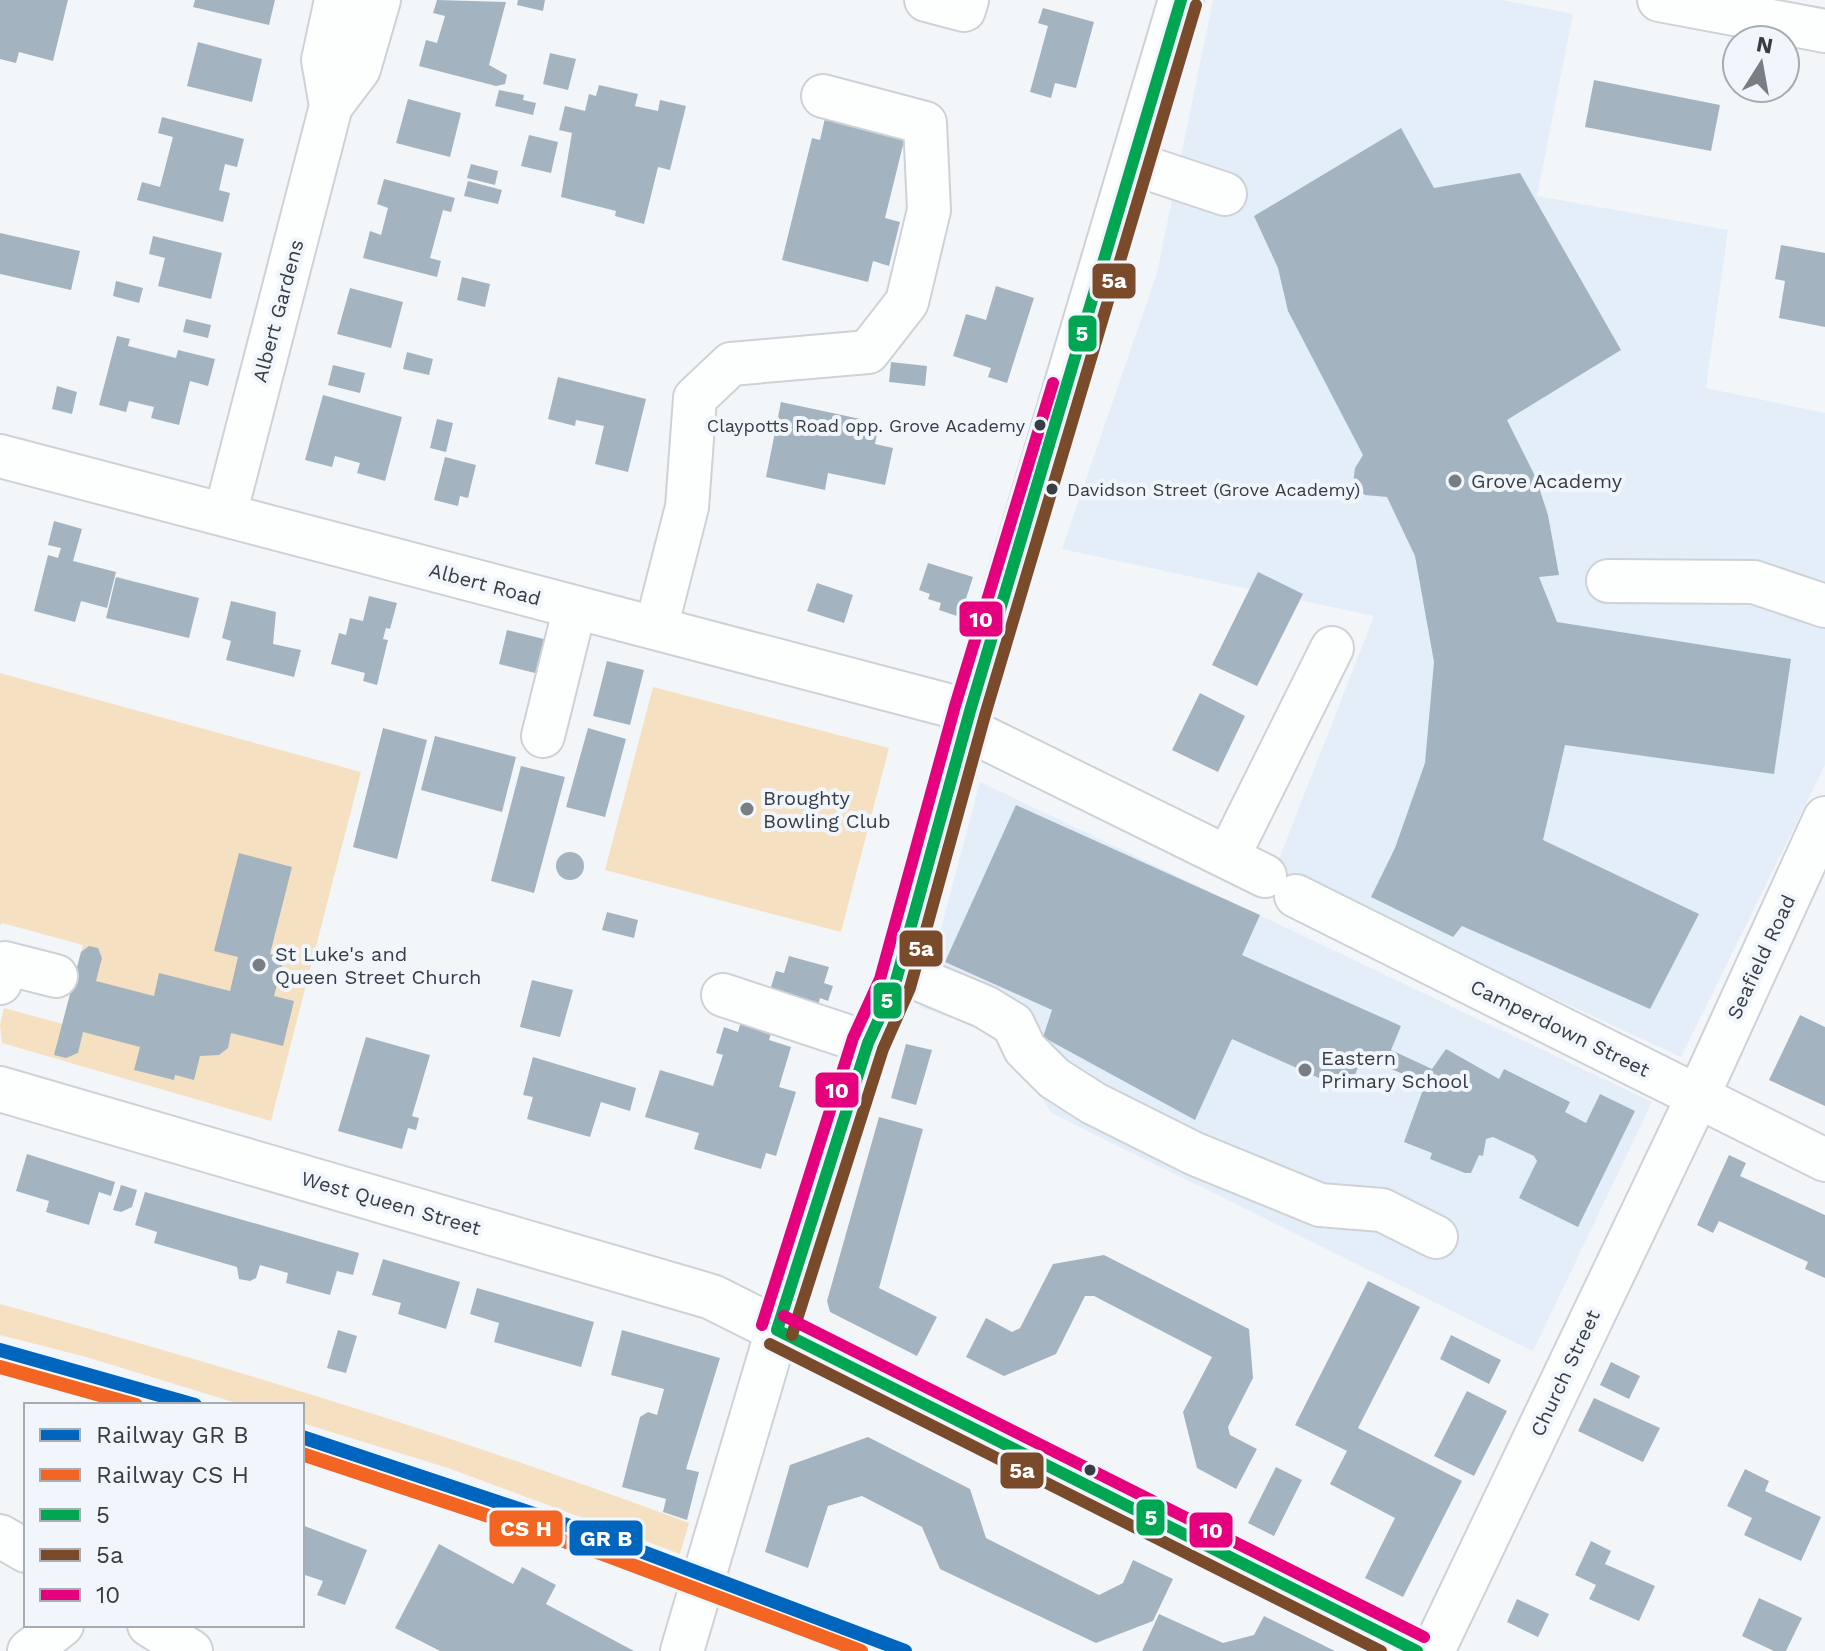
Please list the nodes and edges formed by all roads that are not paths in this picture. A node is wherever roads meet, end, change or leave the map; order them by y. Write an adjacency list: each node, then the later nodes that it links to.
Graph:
1 (336, 0): 9 (street, Albert Gardens)
2 (379, 0): 9 (street, Albert Gardens)
3 (926, 0): 4 (street)
4 (967, 0)
5 (1181, 0): 10 (main road)
6 (1659, 0): 7 (street)
7 (1825, 31)
8 (823, 96): 17 (street)
9 (331, 106): 13 (street, Albert Gardens)
10 (1135, 164): 11 (street); 19 (main road)
11 (1225, 194)
12 (0, 456): 13 (street, Albert Road)
13 (225, 515): 16 (street, Albert Road)
14 (1608, 581): 15 (street)
15 (1825, 606)
16 (575, 607): 17 (street, Albert Road); 20 (street)
17 (656, 628): 19 (street, Albert Road)
18 (1332, 648): 22 (street)
19 (967, 721): 22 (street, Camperdown Street); 23 (main road)
20 (543, 736)
21 (1825, 818): 29 (street, Seafield Road)
22 (1228, 857): 29 (street, Camperdown Street)
23 (899, 971): 27 (main road); 31 (street)
24 (56, 976): 25 (street)
25 (0, 983)
26 (723, 995): 27 (street)
27 (868, 1043): 32 (main road)
28 (0, 1089): 32 (main road, West Queen Street)
29 (1698, 1096): 30 (street, Camperdown Street); 41 (street, Church Street)
30 (1825, 1160)
31 (1436, 1237)
32 (777, 1330): 37 (street); 40 (main road, West Queen Street)
33 (0, 1536): 34 (street)
34 (24, 1550)
35 (59, 1627): 38 (street)
36 (152, 1627): 39 (street)
37 (685, 1639)
38 (29, 1651)
39 (191, 1651)
40 (1417, 1651)
41 (1433, 1651)

